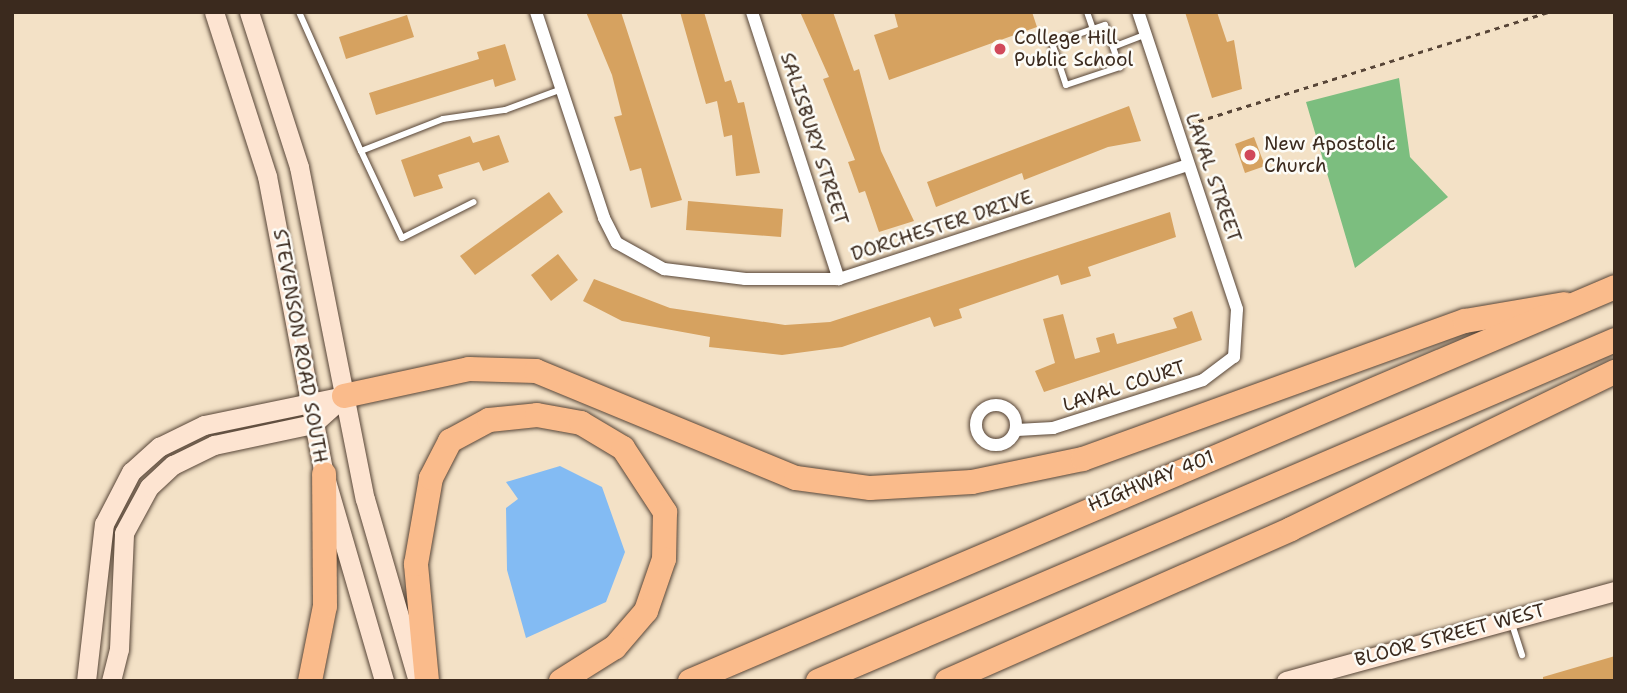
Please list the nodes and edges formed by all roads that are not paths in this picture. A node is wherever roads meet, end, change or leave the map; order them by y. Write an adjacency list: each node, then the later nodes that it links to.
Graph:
1 (215, 12): 22 (main road, STEVENSON ROAD SOUTH)
2 (249, 12): 21 (main road, STEVENSON ROAD SOUTH)
3 (299, 12): 12 (lane)
4 (536, 12): 11 (street, DORCHESTER DRIVE)
5 (752, 12): 15 (street, SALISBURY STREET)
6 (1087, 12): 8 (lane)
7 (1138, 12): 9 (street, LAVAL STREET)
8 (1093, 29): 10 (lane); 10 (lane)
9 (1145, 35): 10 (lane); 13 (street, LAVAL STREET)
10 (1113, 47)
11 (562, 89): 12 (lane); 15 (street, DORCHESTER DRIVE)
12 (361, 151): 14 (lane)
13 (1188, 165): 15 (street, DORCHESTER DRIVE); 19 (street, LAVAL STREET)
14 (474, 202)
15 (839, 279)
16 (1615, 287): 17 (highway, HIGHWAY 401)
17 (1565, 304): 21 (highway); 36 (highway, HIGHWAY 401)
18 (1615, 340): 37 (highway)
19 (1234, 358): 24 (street, LAVAL COURT)
20 (1615, 372): 38 (highway)
21 (344, 396): 22 (main road); 23 (main road); 33 (main road, STEVENSON ROAD SOUTH)
22 (309, 401): 23 (main road, STEVENSON ROAD SOUTH); 29 (main road)
23 (313, 424): 25 (main road, STEVENSON ROAD SOUTH); 30 (main road)
24 (1017, 430)
25 (324, 474): 31 (highway); 32 (main road, STEVENSON ROAD SOUTH)
26 (1615, 591): 27 (main road, BLOOR STREET WEST)
27 (1510, 619): 28 (lane); 39 (main road, BLOOR STREET WEST)
28 (1522, 655)
29 (86, 681)
30 (111, 681)
31 (310, 681)
32 (384, 681)
33 (418, 681)
34 (427, 681): 35 (highway)
35 (561, 681)
36 (690, 681)
37 (818, 681)
38 (947, 681)
39 (1286, 681)

